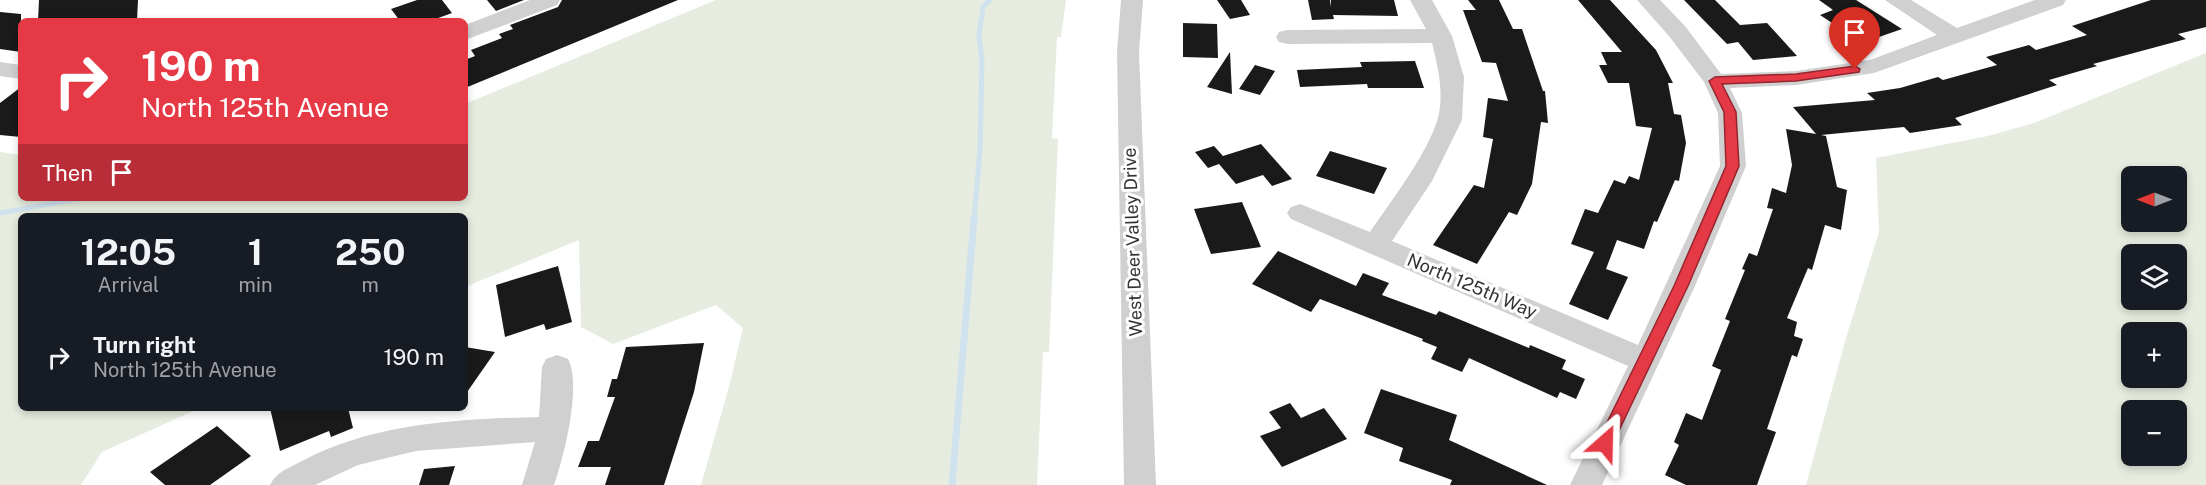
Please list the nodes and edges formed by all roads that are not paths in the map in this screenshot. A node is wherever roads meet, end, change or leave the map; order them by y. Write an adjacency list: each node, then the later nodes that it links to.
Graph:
1 (549, 0): 7 (street)
2 (1132, 0): 21 (street, West Deer Valley Drive)
3 (1421, 0): 8 (street)
4 (1648, 0): 13 (street)
5 (1896, 0): 9 (street)
6 (2055, 0): 9 (street)
7 (468, 32)
8 (1441, 36): 10 (street); 15 (street)
9 (1954, 36): 13 (street)
10 (1287, 37)
11 (0, 69): 12 (street)
12 (18, 72)
13 (1715, 81): 16 (street)
14 (1300, 213): 15 (street, North 125th Way)
15 (1375, 245): 16 (street, North 125th Way)
16 (1643, 360): 22 (street)
17 (557, 367): 18 (street)
18 (555, 429): 19 (street); 20 (street)
19 (286, 485)
20 (538, 485)
21 (1140, 485)
22 (1586, 485)

